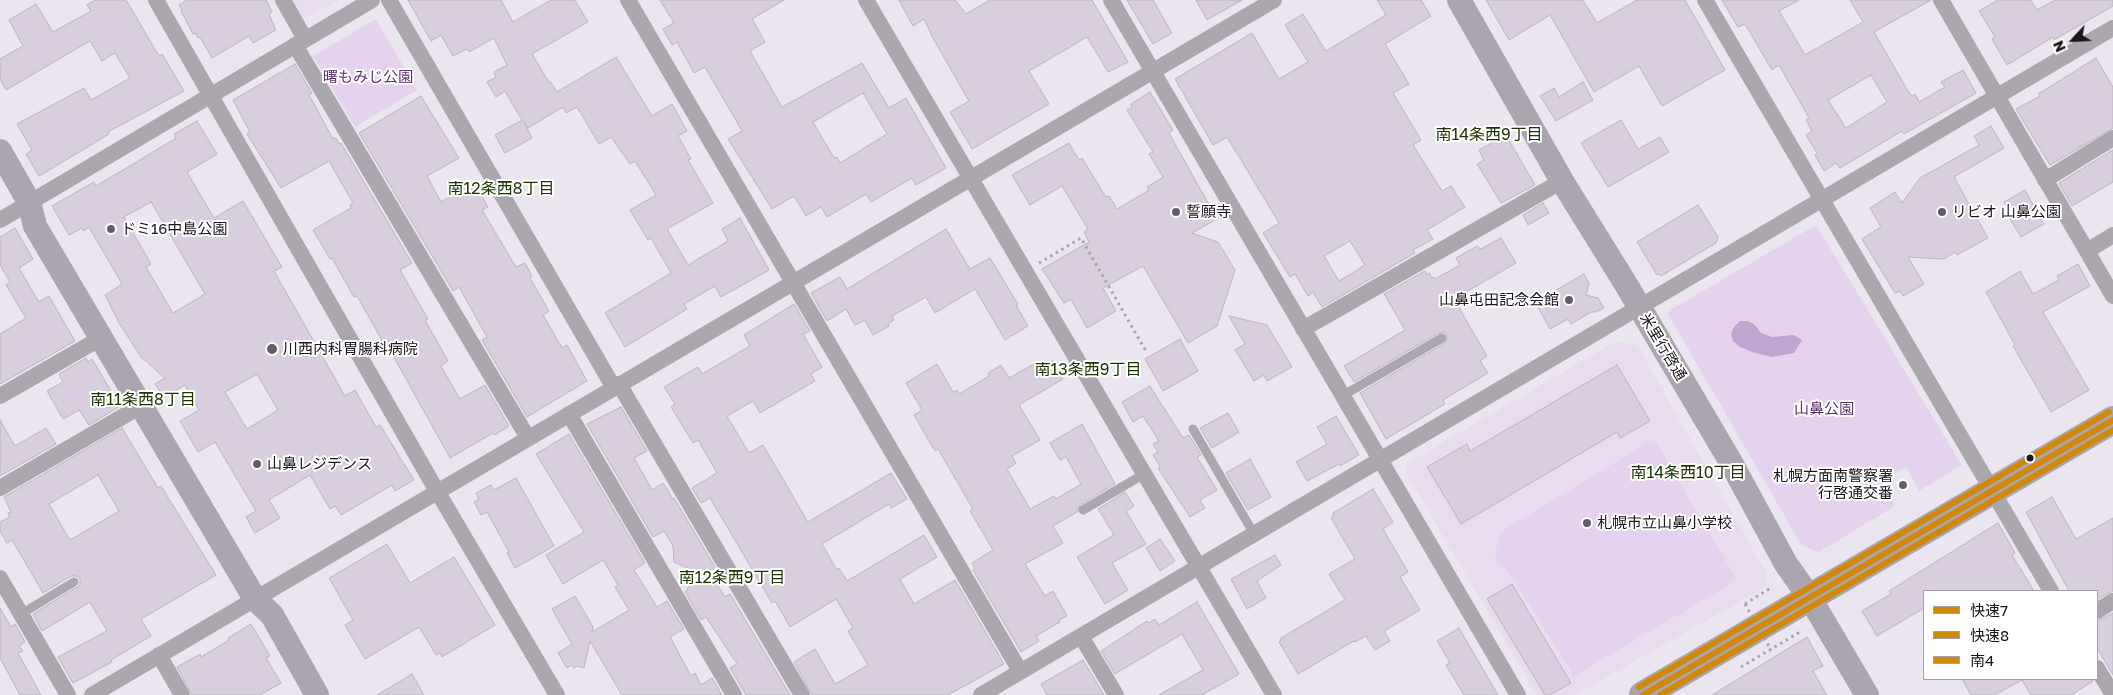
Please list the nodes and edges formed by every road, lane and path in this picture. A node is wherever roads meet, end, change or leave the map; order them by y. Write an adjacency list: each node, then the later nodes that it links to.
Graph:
1 (156, 0): 16 (street)
2 (283, 0): 14 (street)
3 (372, 0): 14 (street)
4 (388, 0): 36 (street)
5 (628, 0): 29 (street)
6 (866, 0): 20 (street)
7 (1111, 0): 15 (street)
8 (1274, 0): 12 (street)
9 (1458, 0): 22 (street, 米里行啓通)
10 (1705, 0): 23 (street)
11 (1941, 0): 17 (street)
12 (1253, 5): 15 (street)
13 (2113, 28): 17 (street)
14 (300, 42): 16 (street); 43 (street)
15 (1152, 71): 20 (street); 32 (street)
16 (210, 95): 24 (street); 48 (street)
17 (1996, 96): 21 (street); 23 (street)
18 (2113, 138): 21 (street)
19 (0, 151): 24 (street)
20 (971, 177): 29 (street); 45 (street)
21 (2044, 180): 27 (street)
22 (1562, 181): 31 (street, 米里行啓通); 32 (street)
23 (1822, 199): 31 (street); 47 (street)
24 (30, 202): 25 (street); 33 (street)
25 (0, 220)
26 (2113, 235): 27 (street)
27 (2087, 251): 30 (street)
28 (1036, 264): 35 (path)
29 (793, 282): 36 (street); 67 (street)
30 (2113, 296)
31 (1639, 307): 44 (street); 56 (street, 米里行啓通)
32 (1303, 329): 38 (street)
33 (101, 338): 37 (street); 39 (street)
34 (1442, 338): 38 (lane)
35 (1147, 353)
36 (617, 386): 40 (street); 75 (street)
37 (0, 396)
38 (1342, 396): 44 (street)
39 (141, 406): 46 (street); 57 (street)
40 (569, 414): 43 (street); 74 (street)
41 (2113, 420): 47 (highway)
42 (1193, 429): 50 (lane)
43 (528, 438): 48 (street)
44 (1380, 460): 50 (street); 78 (street)
45 (1144, 474): 49 (lane); 51 (street)
46 (0, 488)
47 (1991, 490): 55 (street); 56 (highway)
48 (437, 492): 57 (street); 73 (street)
49 (1083, 510)
50 (1254, 534): 51 (street)
51 (1198, 567): 62 (street); 77 (street)
52 (0, 578): 60 (street)
53 (74, 582): 60 (lane)
54 (1772, 587): 63 (path, bridge)
55 (2050, 590)
56 (1810, 598): 79 (highway); 80 (street, 米里行啓通)
57 (255, 599): 64 (street); 72 (street)
58 (2113, 601): 59 (street)
59 (2098, 609)
60 (21, 614): 69 (street)
61 (1800, 632): 63 (path)
62 (1081, 636): 67 (street); 76 (street)
63 (1771, 650): 65 (path)
64 (159, 655): 70 (street); 71 (street)
65 (1742, 667)
66 (2098, 670): 81 (street)
67 (1020, 672): 68 (street)
68 (986, 694)
69 (68, 695)
70 (92, 695)
71 (182, 695)
72 (317, 695)
73 (557, 695)
74 (734, 695)
75 (802, 695)
76 (1116, 695)
77 (1274, 695)
78 (1518, 695)
79 (1643, 695)
80 (1866, 695)
81 (2113, 695)

